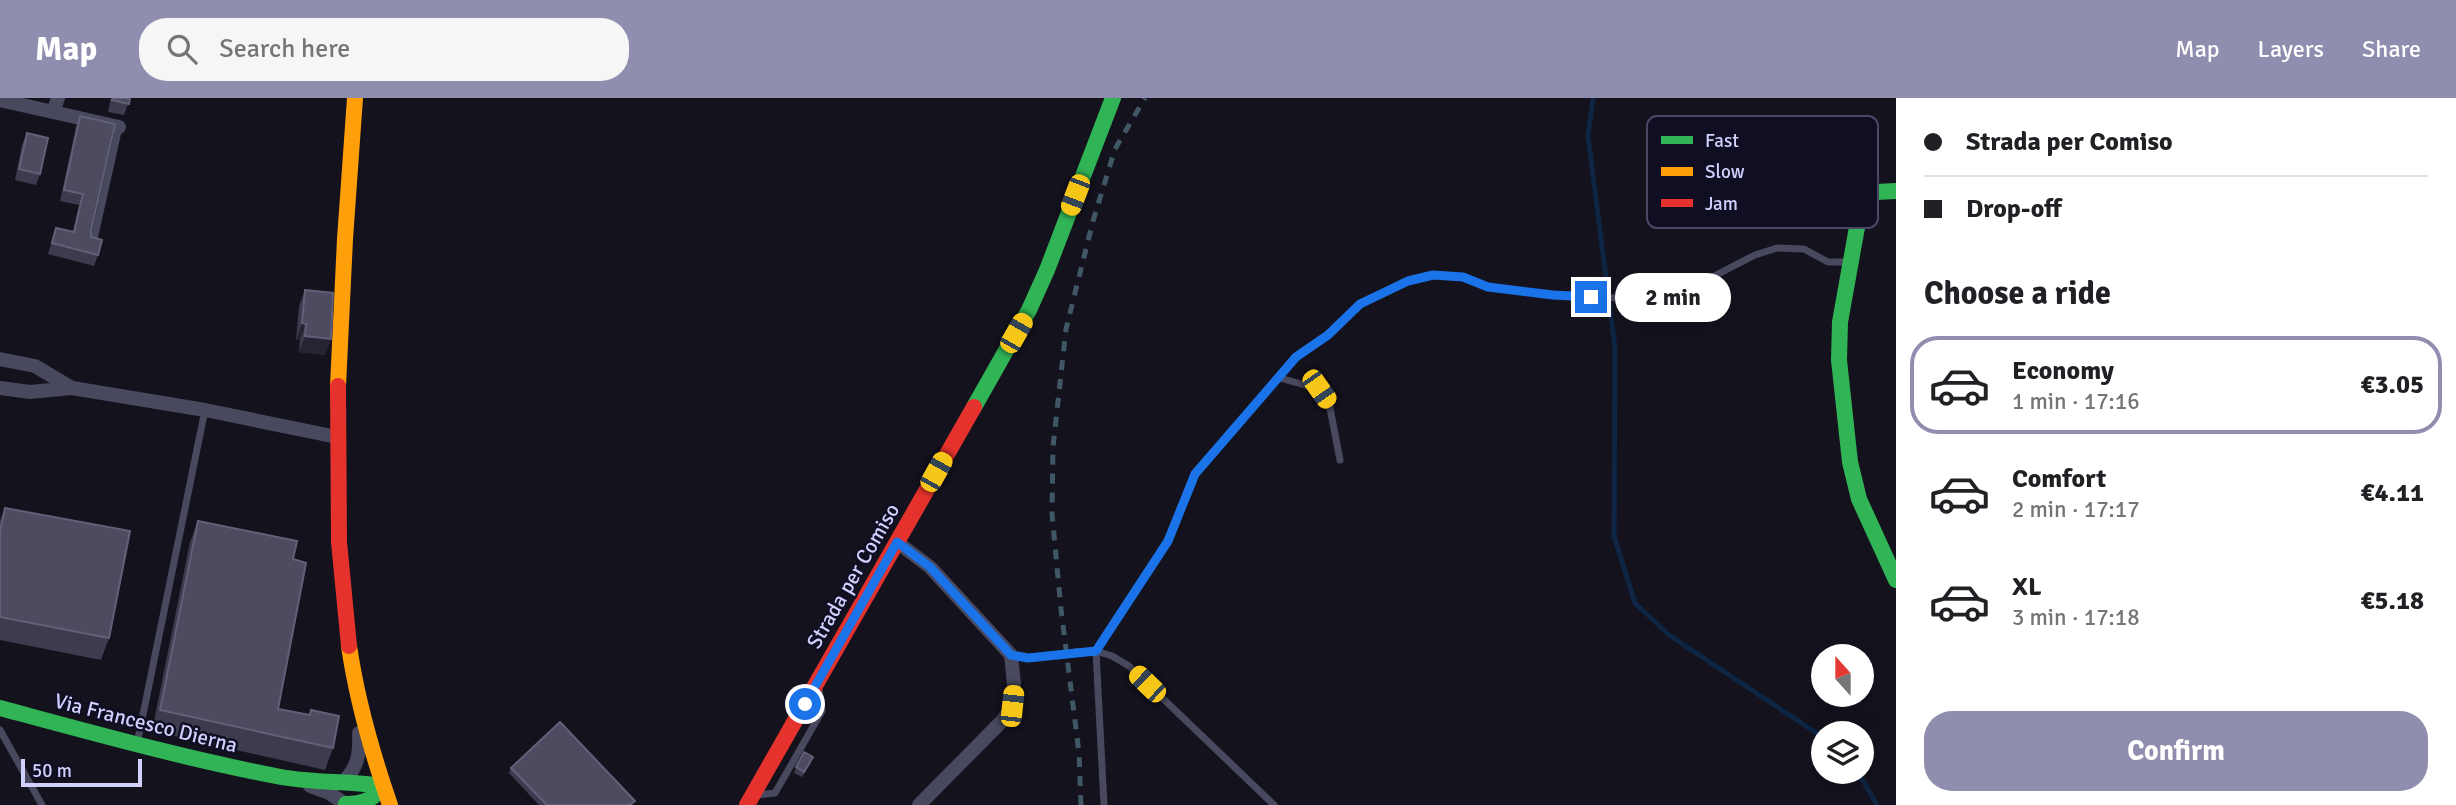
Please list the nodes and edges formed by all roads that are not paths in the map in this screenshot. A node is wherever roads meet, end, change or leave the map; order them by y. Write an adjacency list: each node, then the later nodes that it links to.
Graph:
1 (355, 98): 18 (main road)
2 (1113, 98): 20 (main road, Strada per Comiso)
3 (0, 100): 4 (street)
4 (56, 105): 5 (street)
5 (119, 127): 9 (lane)
6 (1896, 191): 7 (main road)
7 (1878, 192)
8 (1857, 228): 10 (main road)
9 (93, 244)
10 (1850, 262): 13 (lane); 21 (main road)
11 (0, 359): 12 (street)
12 (35, 366): 15 (street); 16 (street)
13 (1280, 378): 19 (lane); 22 (lane)
14 (0, 388): 16 (street)
15 (72, 388): 16 (street); 17 (street)
16 (30, 392)
17 (205, 410): 18 (street); 27 (lane)
18 (337, 437): 24 (main road)
19 (1340, 460)
20 (897, 542): 23 (street); 31 (main road, Strada per Comiso)
21 (1896, 580)
22 (1096, 651): 23 (lane, bridge); 36 (lane); 37 (lane)
23 (1011, 655): 35 (street)
24 (358, 689): 29 (street); 30 (main road)
25 (0, 708): 27 (main road, Via Francesco Dierna)
26 (0, 730): 32 (lane)
27 (136, 745): 28 (main road, Via Francesco Dierna)
28 (282, 777): 29 (main road, Via Francesco Dierna); 33 (street)
29 (342, 783): 30 (main road, Via Francesco Dierna)
30 (382, 786): 33 (main road); 34 (main road)
31 (750, 800)
32 (42, 805)
33 (346, 805)
34 (390, 805)
35 (919, 805)
36 (1104, 805)
37 (1274, 805)

